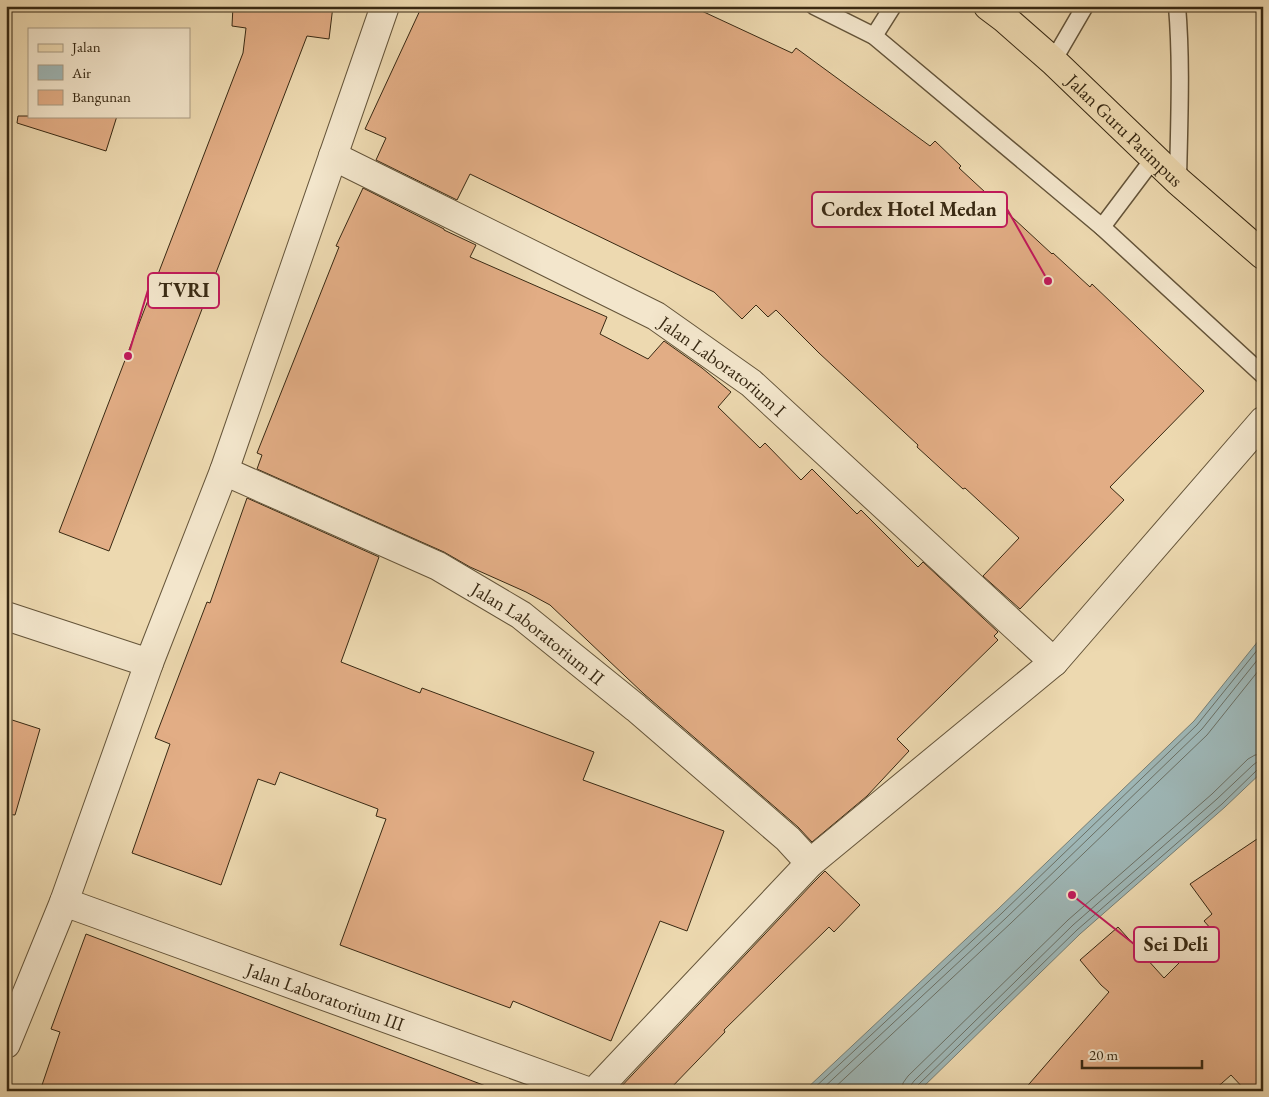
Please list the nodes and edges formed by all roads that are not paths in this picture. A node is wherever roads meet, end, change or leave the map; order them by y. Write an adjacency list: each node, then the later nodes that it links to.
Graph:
1 (385, 6): 9 (street)
2 (814, 6): 7 (lane)
3 (893, 6): 7 (lane)
4 (988, 6): 8 (main road, Jalan Guru Patimpus)
5 (1085, 6): 8 (lane)
6 (1177, 6): 11 (lane)
7 (874, 36): 12 (lane)
8 (1053, 61): 10 (main road, Jalan Guru Patimpus)
9 (333, 156): 16 (street); 18 (street, Jalan Laboratorium I)
10 (1154, 158): 11 (main road, Jalan Guru Patimpus); 12 (lane)
11 (1178, 181): 13 (main road, Jalan Guru Patimpus)
12 (1102, 227): 14 (lane)
13 (1263, 255)
14 (1263, 375)
15 (1263, 421): 18 (street)
16 (224, 471): 19 (street); 20 (street, Jalan Laboratorium II)
17 (6, 616): 19 (street)
18 (1054, 662): 20 (street)
19 (149, 664): 21 (street)
20 (810, 863): 24 (street)
21 (64, 902): 22 (street); 23 (street, Jalan Laboratorium III)
22 (6, 1044)
23 (587, 1091)
24 (595, 1091)

